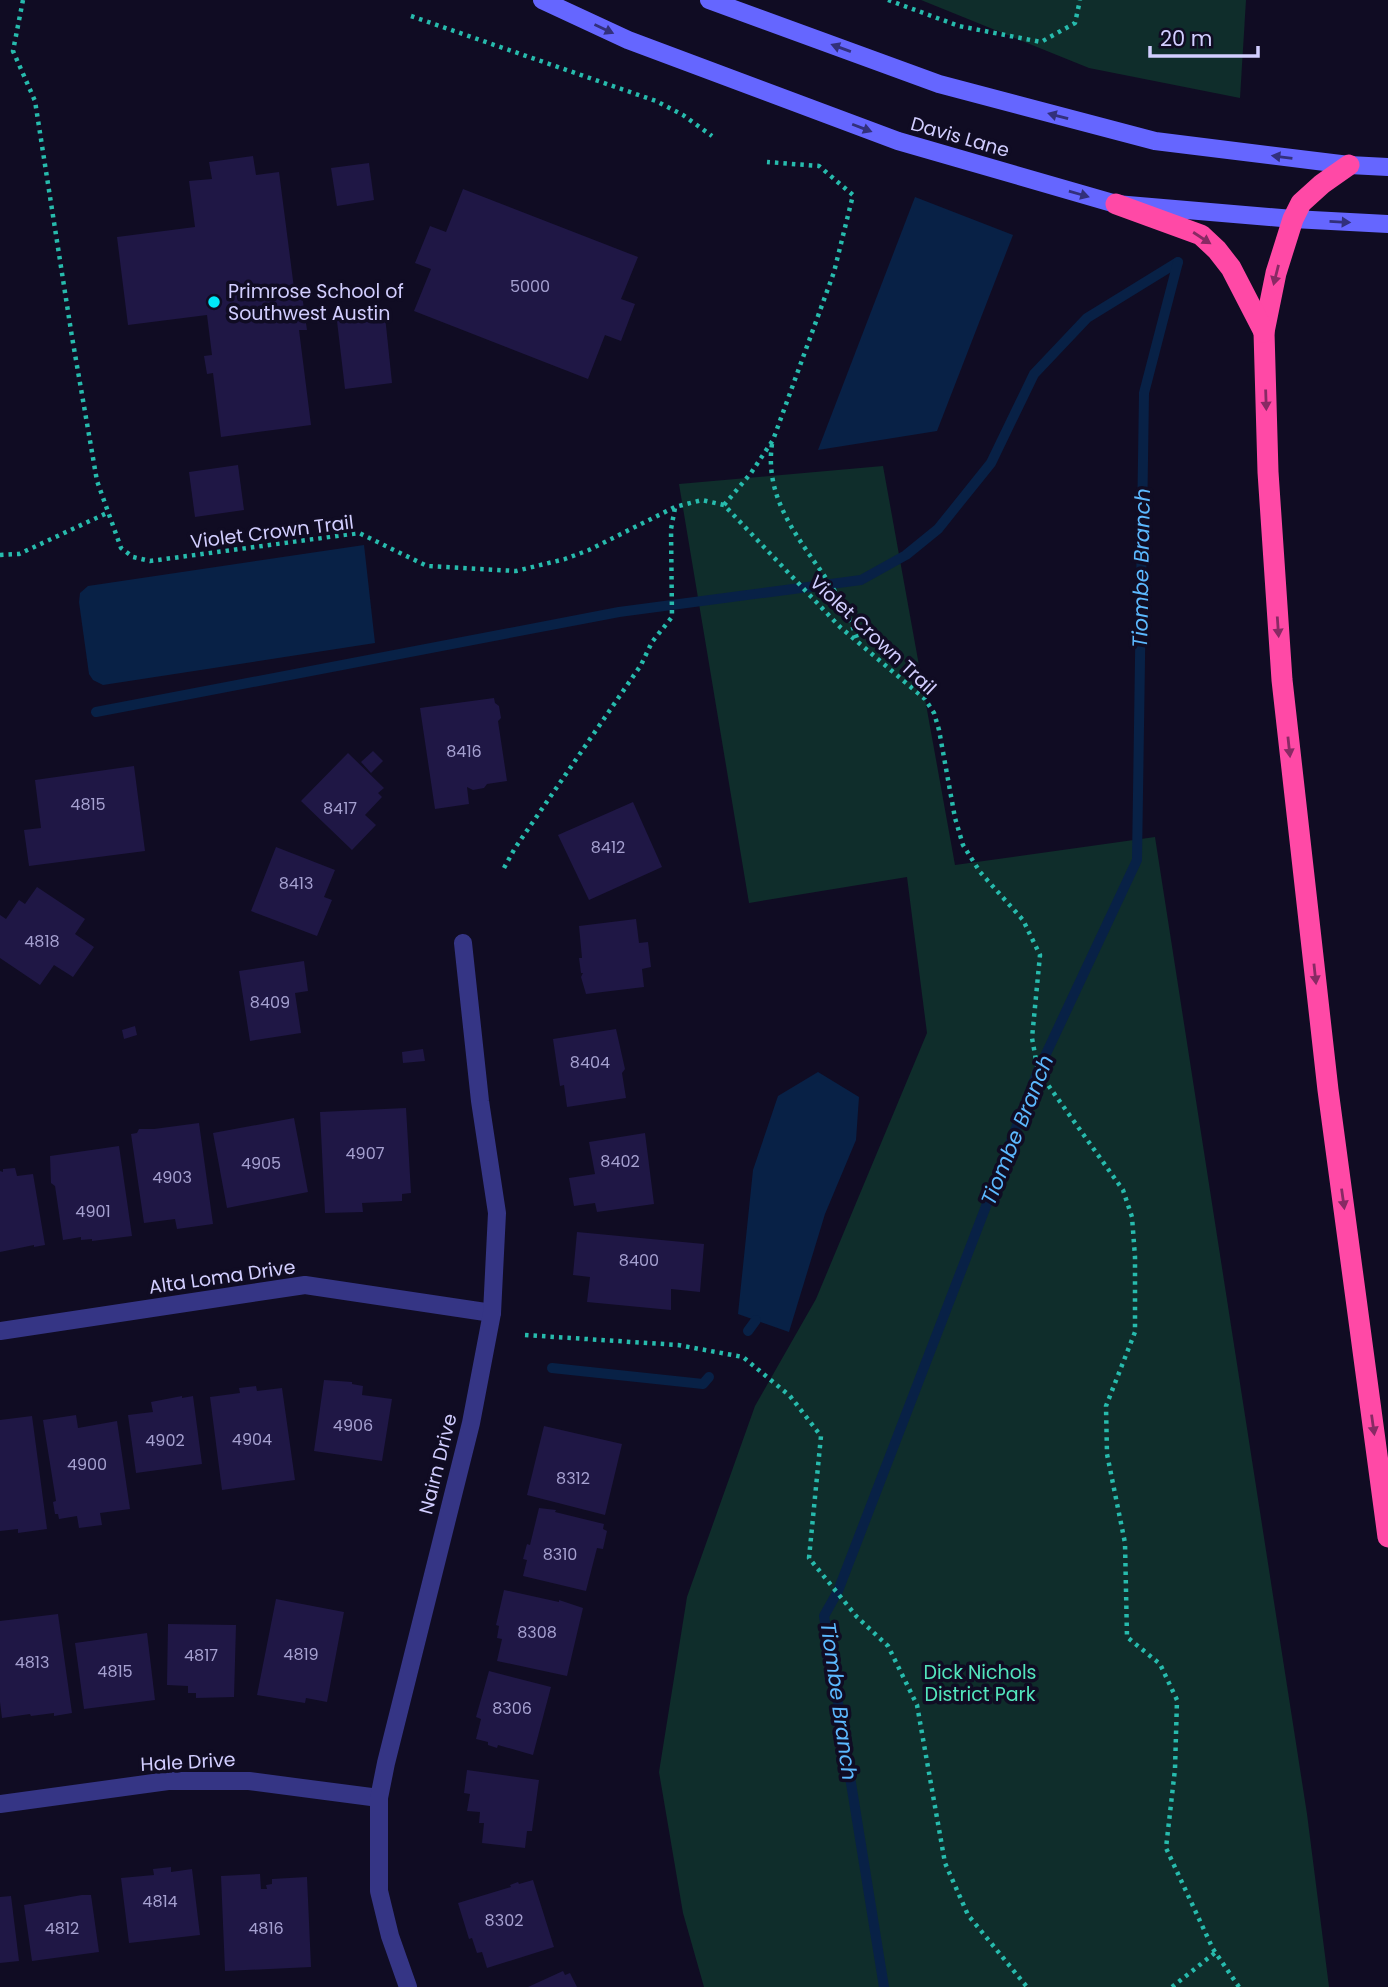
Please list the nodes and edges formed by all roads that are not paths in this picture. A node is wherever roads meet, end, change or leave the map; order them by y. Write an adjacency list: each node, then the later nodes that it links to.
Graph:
1 (542, 0): 5 (main road, Davis Lane, one-way to 5)
2 (709, 0): 3 (main road, one-way to 2)
3 (1349, 166): 4 (main road); 6 (highway)
4 (1388, 167)
5 (1116, 204): 6 (main road, Davis Lane); 8 (highway, one-way to 8)
6 (1293, 219): 7 (main road, Davis Lane, one-way to 7); 8 (highway, one-way to 8)
7 (1388, 224)
8 (1264, 332): 12 (highway, one-way to 12)
9 (463, 943): 10 (street, Nairn Drive)
10 (492, 1313): 11 (street, Alta Loma Drive); 13 (street, Nairn Drive)
11 (0, 1331)
12 (1388, 1537)
13 (379, 1798): 14 (street, Hale Drive); 15 (street, Nairn Drive)
14 (0, 1804)
15 (408, 1987)

